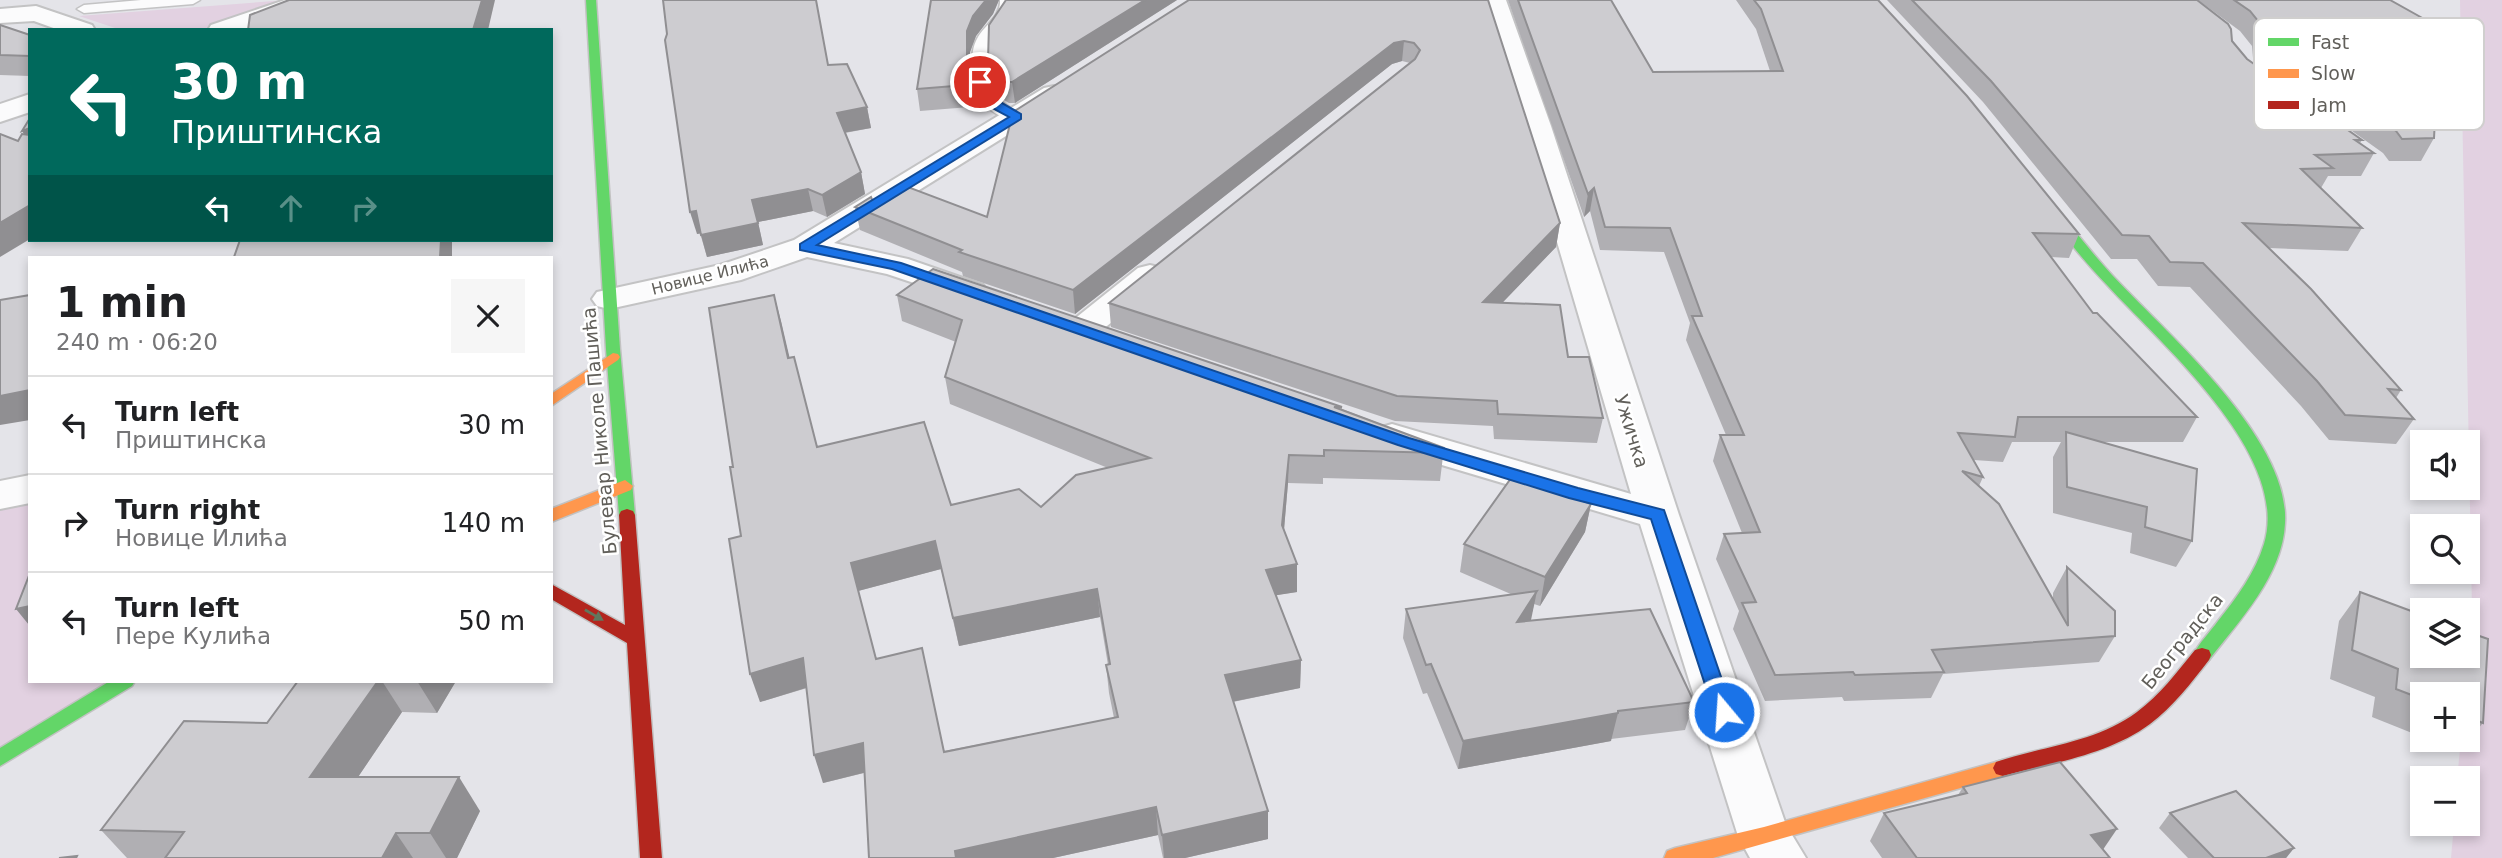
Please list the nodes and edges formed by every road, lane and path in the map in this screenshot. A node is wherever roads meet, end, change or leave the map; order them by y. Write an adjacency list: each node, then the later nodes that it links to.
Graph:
1 (193, 0): 6 (lane)
2 (309, 0): 8 (street)
3 (591, 0): 16 (street, Булевар Николе Пашића)
4 (1007, 0): 12 (lane)
5 (1494, 0): 26 (street, Ужичка)
6 (85, 13): 7 (street)
7 (0, 16)
8 (226, 28)
9 (1074, 80): 12 (street, Новице Илића)
10 (28, 103): 11 (street)
11 (0, 114)
12 (1017, 117): 14 (street, Новице Илића)
13 (2032, 186): 32 (street, Београдска)
14 (805, 247): 16 (street, Новице Илића); 17 (street)
15 (1177, 253): 18 (street)
16 (609, 299): 19 (street, Булевар Николе Пашића)
17 (1001, 303)
18 (1119, 344)
19 (613, 357): 20 (street); 22 (street, Булевар Николе Пашића)
20 (553, 400)
21 (1365, 428): 26 (street)
22 (625, 486): 24 (street); 27 (street); 29 (street, Булевар Николе Пашића)
23 (28, 489): 25 (street)
24 (564, 494)
25 (0, 495)
26 (1658, 514): 32 (street, Ужичка)
27 (553, 515)
28 (553, 591): 29 (street, one-way to 29)
29 (637, 640): 33 (street, Булевар Николе Пашића)
30 (122, 683): 31 (street)
31 (0, 758)
32 (1772, 847): 34 (street, Београдска)
33 (651, 858)
34 (1675, 858)

